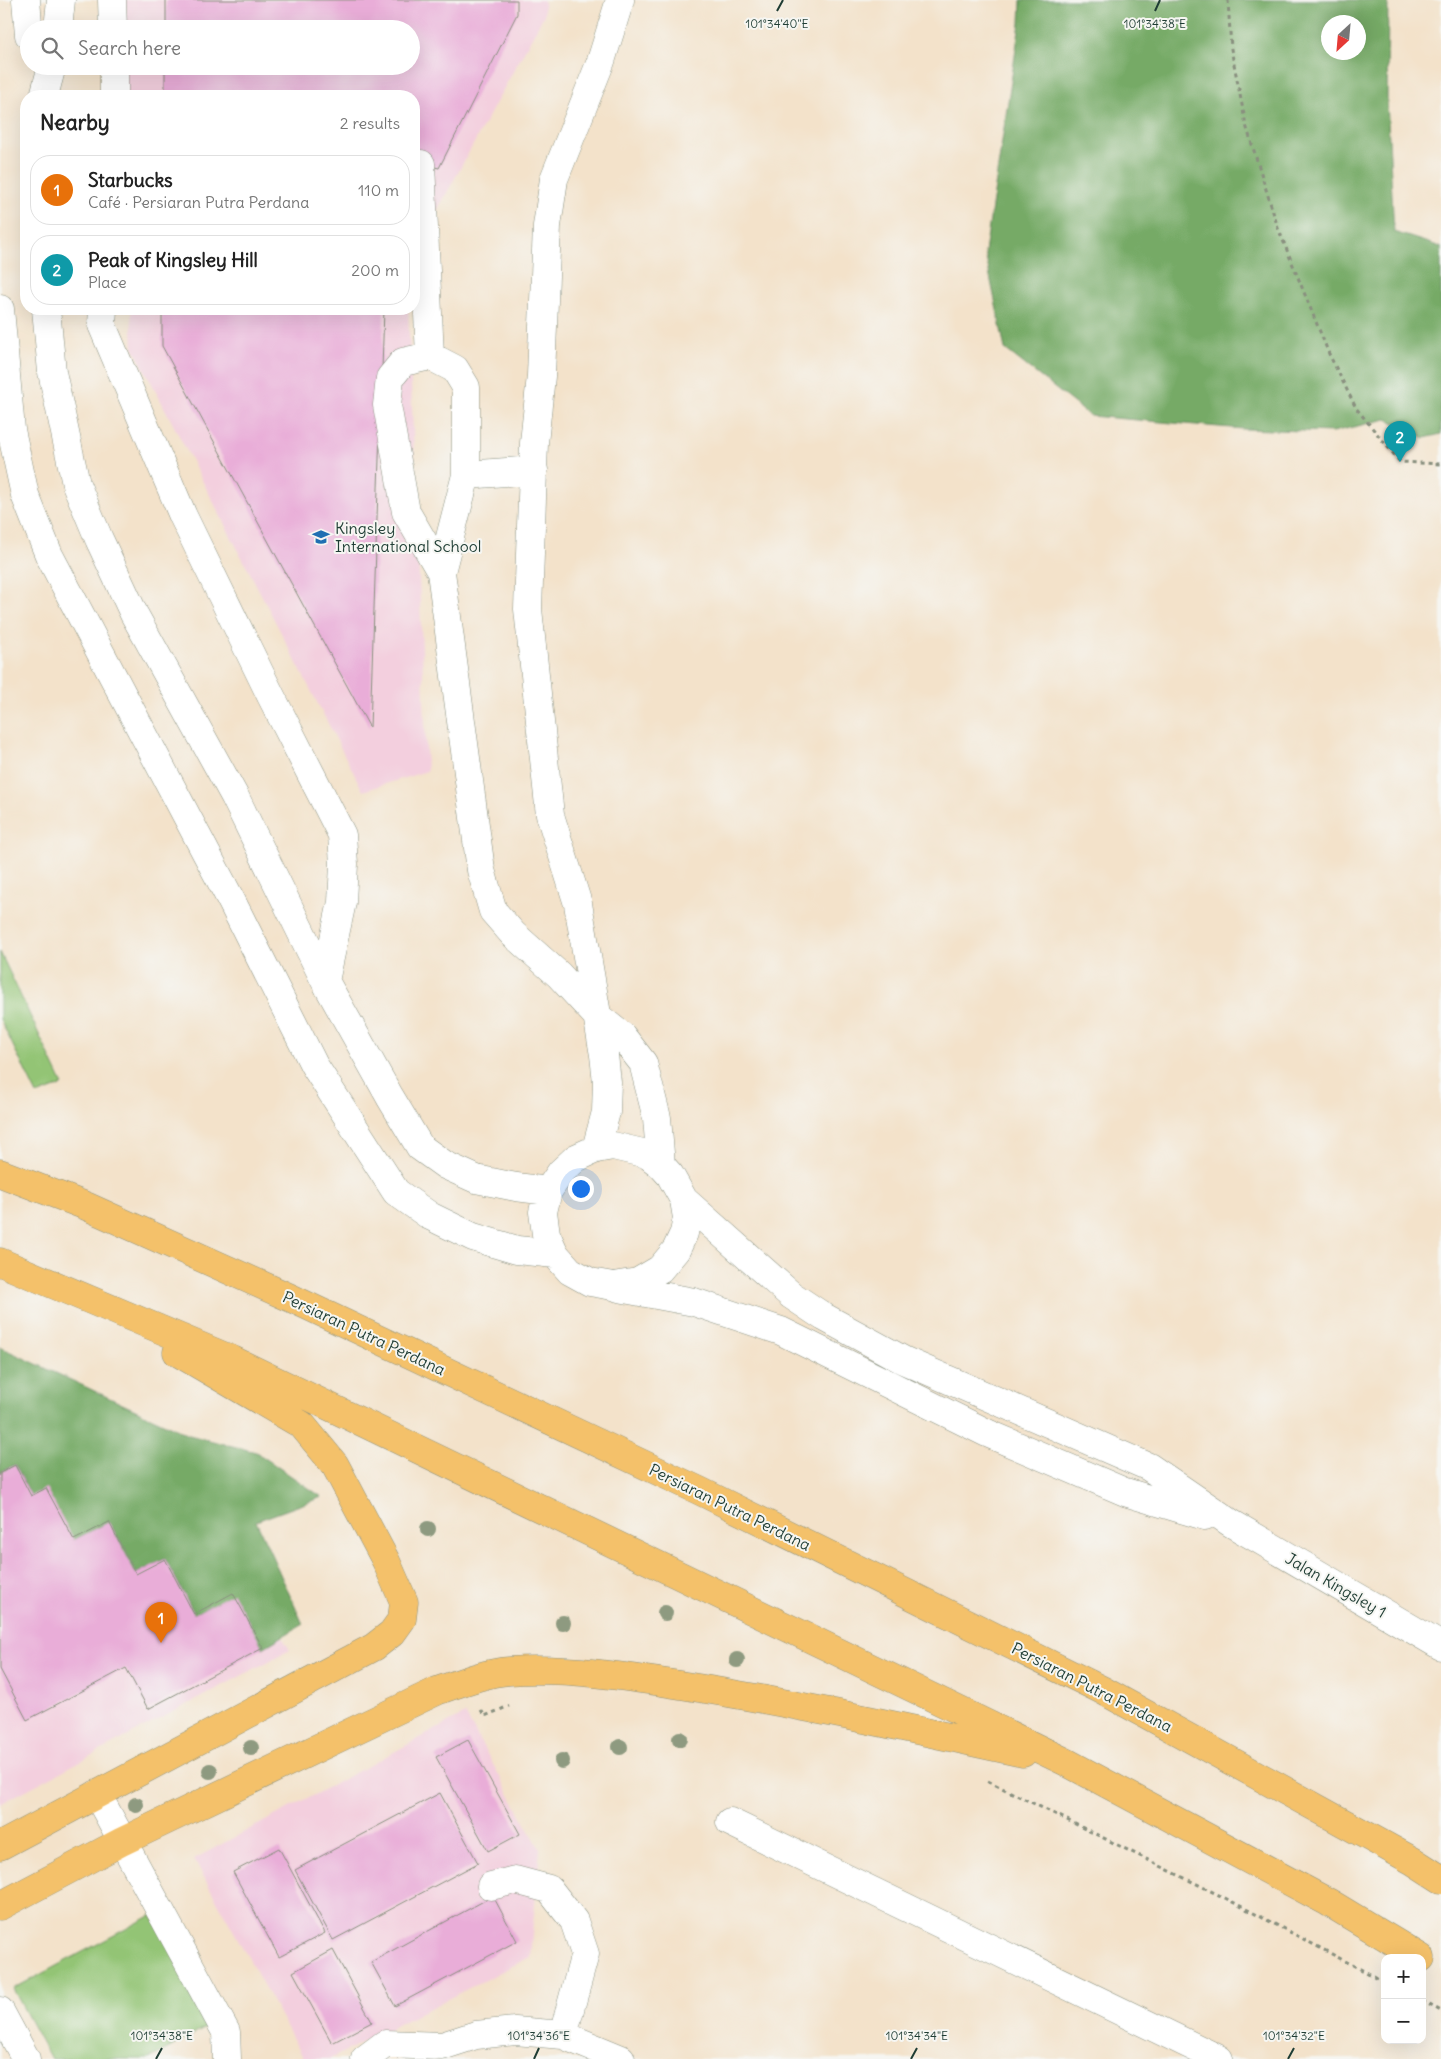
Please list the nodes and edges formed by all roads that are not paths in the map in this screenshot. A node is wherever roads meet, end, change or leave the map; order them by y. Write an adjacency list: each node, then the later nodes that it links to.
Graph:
1 (26, 0): 5 (street)
2 (61, 0): 6 (street)
3 (112, 0): 7 (street)
4 (620, 0): 19 (street)
5 (28, 20)
6 (59, 20)
7 (113, 20)
8 (33, 75): 11 (street)
9 (50, 75): 12 (street)
10 (114, 75): 13 (street)
11 (34, 90)
12 (46, 90)
13 (114, 90)
14 (421, 164): 18 (street)
15 (0, 310): 29 (street)
16 (47, 315): 22 (street)
17 (103, 315): 22 (street)
18 (430, 356): 20 (street); 21 (street)
19 (534, 470): 20 (street); 23 (street)
20 (466, 475): 21 (street)
21 (441, 572): 23 (street)
22 (325, 980): 27 (street)
23 (596, 1016): 24 (street); 25 (street)
24 (596, 1149): 25 (street); 27 (street)
25 (661, 1165): 28 (street)
26 (0, 1173): 40 (main road, Persiaran Putra Perdana)
27 (548, 1191): 29 (street)
28 (684, 1200): 31 (street); 33 (street)
29 (555, 1254): 31 (street)
30 (0, 1262): 32 (main road)
31 (613, 1286): 33 (street)
32 (75, 1293): 35 (main road); 36 (main road)
33 (1231, 1523): 34 (street, Jalan Kingsley 1)
34 (1441, 1646)
35 (1066, 1762): 38 (main road); 43 (main road)
36 (96, 1794): 38 (street); 39 (main road)
37 (730, 1822): 53 (street)
38 (121, 1842): 42 (main road); 50 (street)
39 (0, 1846)
40 (1441, 1879)
41 (491, 1886): 47 (street)
42 (0, 1906)
43 (1415, 1954)
44 (1426, 1961): 45 (main road)
45 (1441, 1970)
46 (0, 2012): 49 (street)
47 (563, 2035): 48 (street); 52 (street)
48 (439, 2053): 51 (street)
49 (26, 2059)
50 (227, 2059)
51 (366, 2059)
52 (622, 2059)
53 (1219, 2059)

